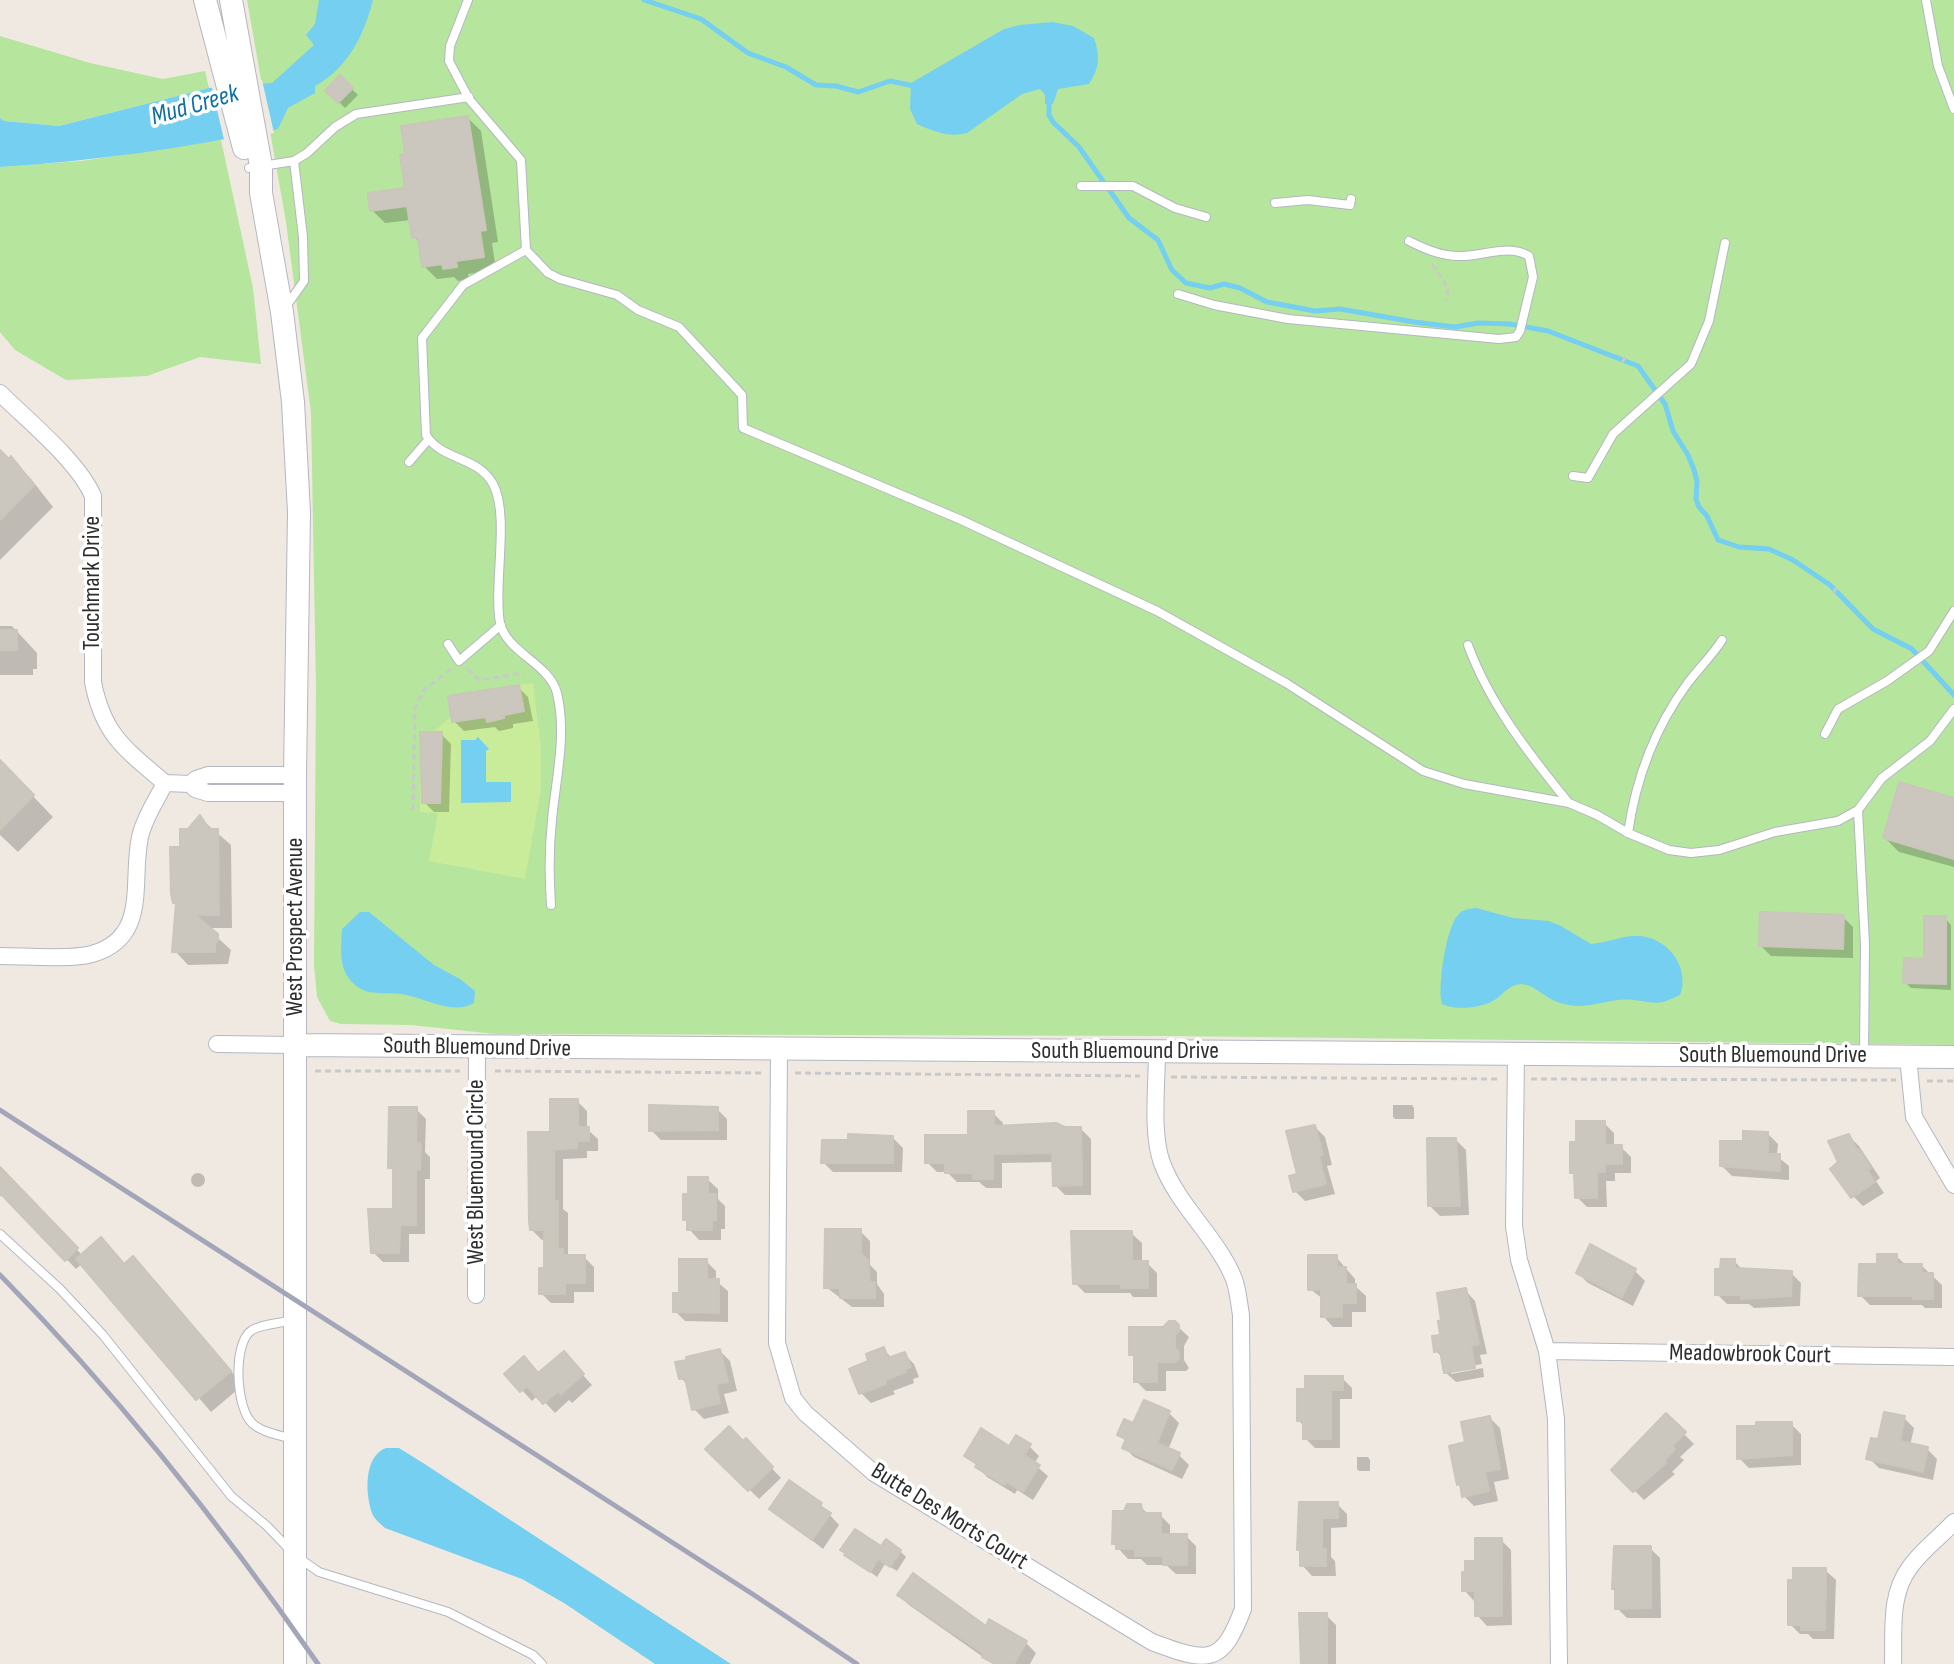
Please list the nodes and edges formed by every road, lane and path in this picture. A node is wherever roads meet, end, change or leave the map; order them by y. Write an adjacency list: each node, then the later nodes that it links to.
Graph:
1 (205, 0): 5 (main road, West Prospect Avenue)
2 (231, 0): 5 (main road, West Prospect Avenue)
3 (468, 0): 6 (lane)
4 (1926, 0): 7 (lane)
5 (236, 79): 9 (main road, West Prospect Avenue)
6 (469, 97): 8 (lane); 16 (lane)
7 (1954, 109)
8 (294, 161): 9 (lane); 20 (lane)
9 (255, 167): 20 (main road, West Prospect Avenue)
10 (1084, 186): 13 (lane)
11 (1351, 199): 12 (lane)
12 (1275, 203)
13 (1206, 217)
14 (1409, 241): 18 (lane)
15 (1725, 243): 26 (lane)
16 (526, 250): 24 (lane); 40 (lane)
17 (1442, 279): 19 (path)
18 (1178, 294)
19 (1446, 301)
20 (282, 312): 39 (main road, West Prospect Avenue)
21 (1626, 357): 22 (path)
22 (1622, 362)
23 (0, 393): 38 (street, Touchmark Drive)
24 (428, 440): 25 (lane); 30 (lane)
25 (409, 462)
26 (1573, 476)
27 (1837, 587): 28 (path)
28 (1833, 593)
29 (1954, 611): 37 (lane)
30 (501, 625): 34 (lane); 35 (lane)
31 (1722, 640): 43 (lane)
32 (448, 644): 34 (lane)
33 (1468, 645): 40 (lane)
34 (459, 661): 35 (path); 41 (path)
35 (543, 672): 44 (lane)
36 (1954, 709): 42 (lane)
37 (1825, 734)
38 (165, 783): 39 (street); 45 (street)
39 (295, 784): 47 (main road, West Prospect Avenue)
40 (1569, 803): 43 (lane)
41 (413, 810)
42 (1858, 810): 43 (lane); 52 (lane)
43 (1628, 833)
44 (551, 905)
45 (0, 956)
46 (217, 1044): 47 (street)
47 (296, 1045): 48 (main road, South Bluemound Drive); 55 (main road, West Prospect Avenue)
48 (477, 1048): 49 (main road, South Bluemound Drive); 56 (street, West Bluemound Circle)
49 (779, 1050): 50 (main road, South Bluemound Drive); 57 (street, Butte Des Morts Court)
50 (1157, 1052): 51 (main road, South Bluemound Drive); 58 (street, Butte Des Morts Court)
51 (1516, 1054): 52 (main road, South Bluemound Drive); 59 (street)
52 (1864, 1057): 53 (main road, South Bluemound Drive)
53 (1908, 1057): 54 (main road, South Bluemound Drive); 60 (street)
54 (1954, 1057)
55 (295, 1070): 56 (path); 65 (main road, West Prospect Avenue)
56 (477, 1071): 57 (path); 64 (street, West Bluemound Circle)
57 (779, 1073): 58 (path); 71 (street, Butte Des Morts Court)
58 (1157, 1076): 59 (path); 71 (street, Butte Des Morts Court)
59 (1516, 1079): 60 (path); 66 (street)
60 (1909, 1080): 61 (path); 62 (street)
61 (1954, 1081)
62 (1954, 1185)
63 (0, 1234): 70 (lane)
64 (476, 1295)
65 (294, 1320): 68 (main road, West Prospect Avenue); 68 (lane)
66 (1547, 1351): 67 (street, Meadowbrook Court); 74 (street)
67 (1954, 1357)
68 (295, 1440): 70 (main road, West Prospect Avenue)
69 (1954, 1522): 75 (street)
70 (295, 1555): 72 (main road, West Prospect Avenue); 73 (lane)
71 (1218, 1662)
72 (295, 1664)
73 (542, 1664)
74 (1559, 1664)
75 (1893, 1664)

